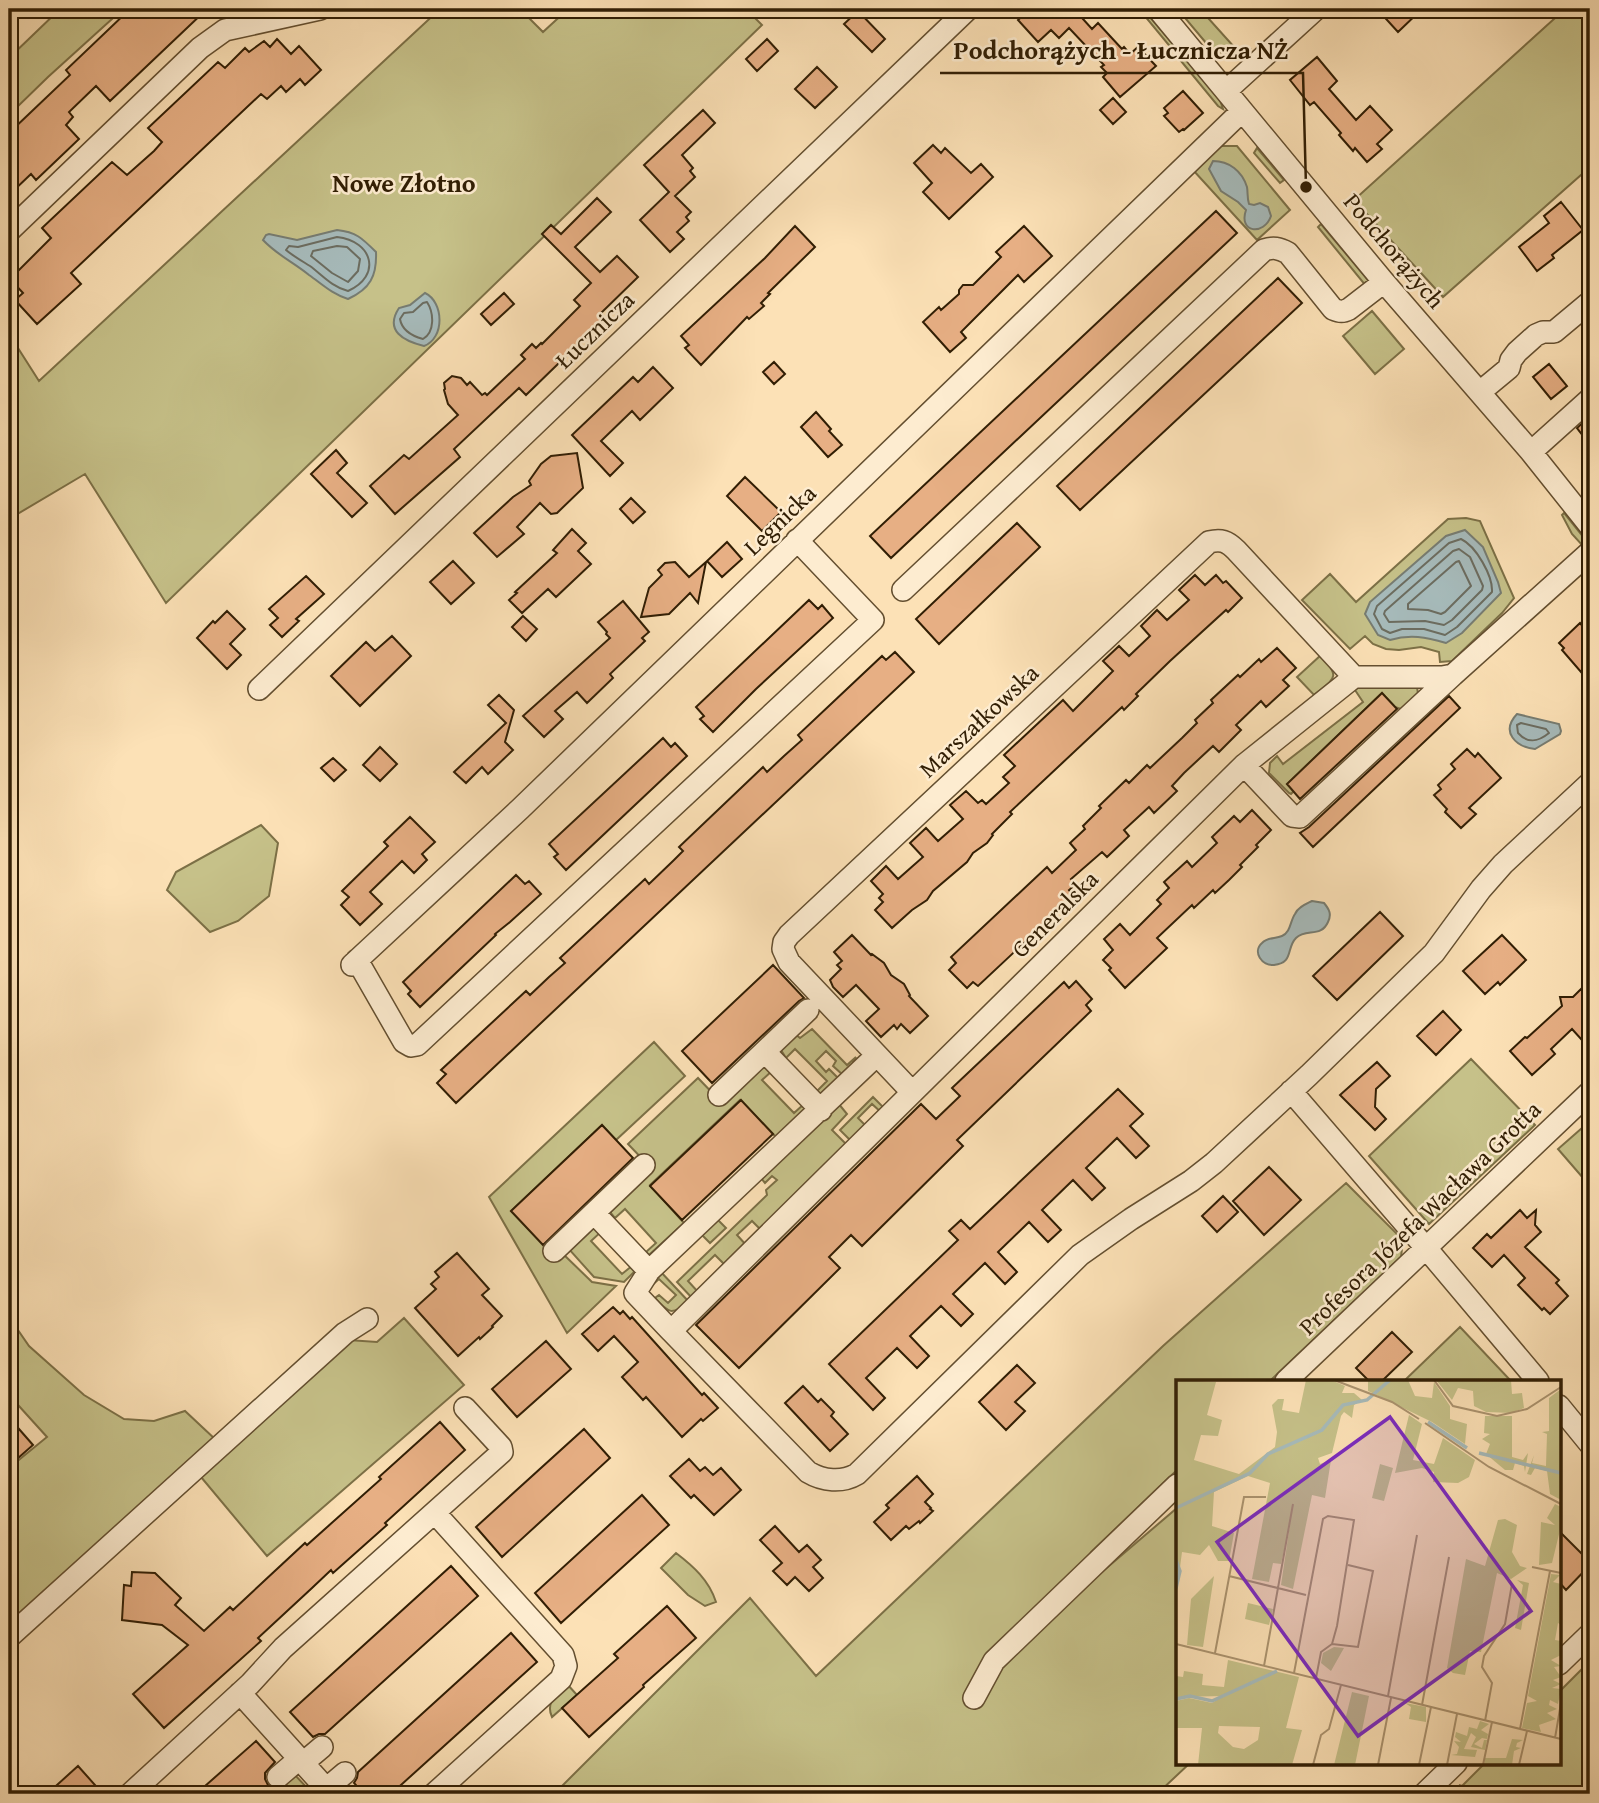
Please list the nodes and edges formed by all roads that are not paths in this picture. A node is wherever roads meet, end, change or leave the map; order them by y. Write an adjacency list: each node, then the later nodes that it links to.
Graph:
1 (320, 9): 5 (street)
2 (968, 9): 20 (street, Łucznicza)
3 (1158, 9): 6 (street, Podchorążych)
4 (1316, 9): 6 (street)
5 (250, 16): 8 (street)
6 (1226, 91): 7 (street, Podchorążych)
7 (1242, 111): 9 (street, Podchorążych); 15 (street, Legnicka)
8 (9, 231)
9 (1384, 282): 11 (street, Podchorążych); 17 (street)
10 (1590, 302): 11 (street)
11 (1480, 391): 13 (street, Podchorążych)
12 (1590, 399): 13 (street)
13 (1531, 452): 14 (street, Podchorążych)
14 (1590, 526)
15 (797, 540): 15 (street, Legnicka)
16 (1590, 552): 18 (street)
17 (903, 590)
18 (1453, 675): 19 (street); 21 (street)
19 (1354, 677): 21 (street, Generalska); 25 (street, Marszałkowska)
20 (259, 689)
21 (1244, 765): 27 (street, Generalska)
22 (1590, 783): 26 (street)
23 (808, 1010): 24 (street)
24 (765, 1052): 29 (street); 30 (street)
25 (877, 1055): 27 (street, Marszałkowska); 30 (street)
26 (1291, 1091): 33 (street); 37 (street)
27 (912, 1092): 37 (street, Generalska)
28 (1590, 1092): 33 (street, Profesora Józefa Wacława Grotta)
29 (719, 1095)
30 (821, 1110): 35 (street)
31 (644, 1165): 32 (street)
32 (594, 1213): 34 (street); 35 (street)
33 (1426, 1248): 38 (street, Profesora Józefa Wacława Grotta); 39 (street)
34 (554, 1251)
35 (649, 1271): 37 (street)
36 (367, 1319): 46 (street)
37 (671, 1331)
38 (1287, 1380)
39 (1537, 1380)
40 (1560, 1407): 42 (street)
41 (465, 1408): 44 (street)
42 (1590, 1444)
43 (1176, 1486): 49 (street)
44 (435, 1513): 48 (street); 57 (street)
45 (1590, 1634): 47 (street)
46 (9, 1637)
47 (1560, 1663)
48 (240, 1693): 51 (street); 56 (street)
49 (974, 1698)
50 (322, 1747): 51 (street)
51 (301, 1761): 54 (street); 55 (street)
52 (1455, 1764): 58 (street)
53 (345, 1773): 55 (street)
54 (278, 1777)
55 (327, 1792)
56 (130, 1794)
57 (434, 1794)
58 (1424, 1794)

